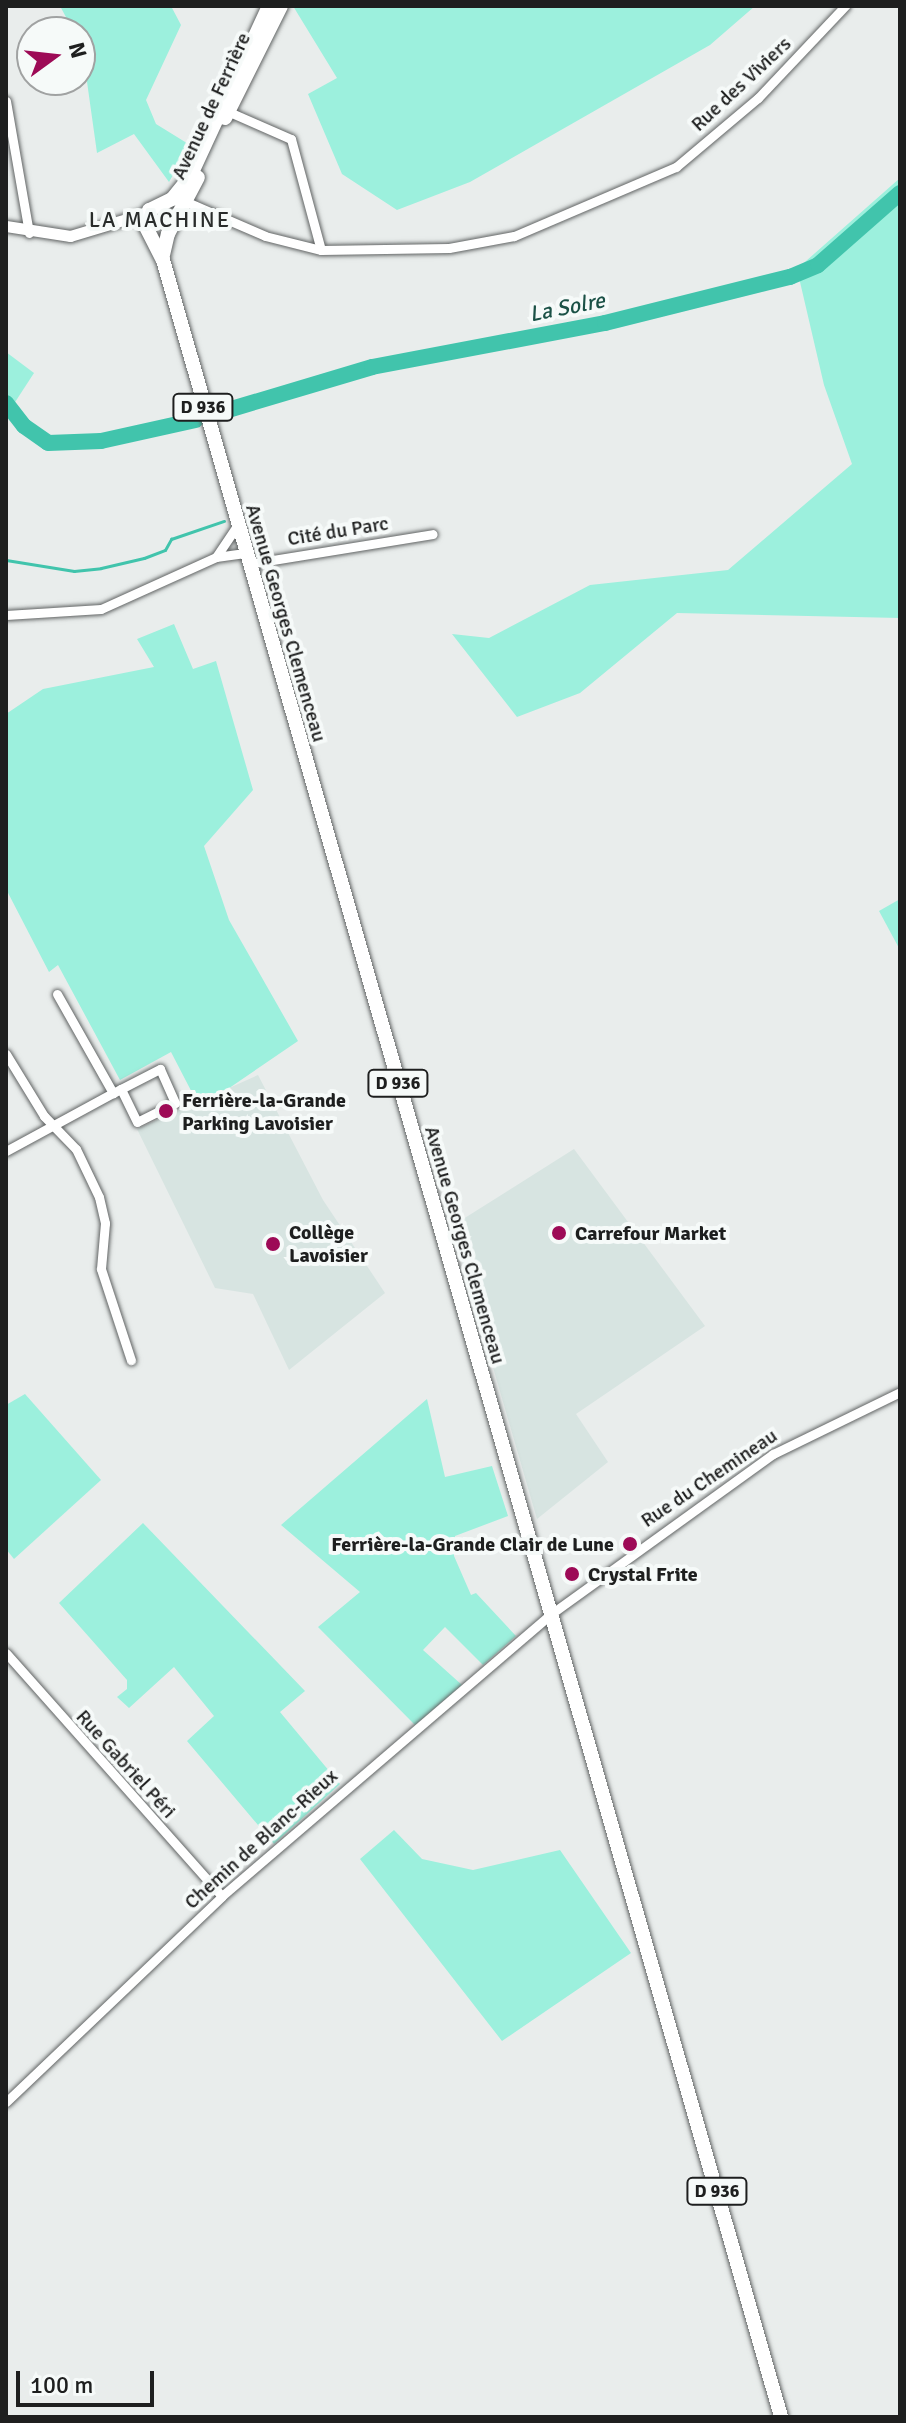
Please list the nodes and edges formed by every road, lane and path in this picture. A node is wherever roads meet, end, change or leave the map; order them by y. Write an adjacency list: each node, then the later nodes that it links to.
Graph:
1 (269, 6): 5 (main road, D 936)
2 (281, 6): 5 (main road, Avenue de Ferrière / D 936)
3 (845, 6): 11 (street, Rue des Viviers)
4 (6, 101): 10 (street)
5 (225, 110): 6 (main road, D 936); 11 (street)
6 (174, 202): 7 (main road); 9 (main road, Avenue de Ferrière / D 936); 9 (main road); 11 (street, Rue des Viviers)
7 (148, 224): 9 (main road); 10 (street); 12 (main road, Avenue Georges Clemenceau / D 936)
8 (6, 226): 10 (street)
9 (172, 228): 12 (main road, Avenue Georges Clemenceau / D 936)
10 (29, 233)
11 (321, 250)
12 (163, 260): 13 (main road, Avenue Georges Clemenceau / D 936)
13 (237, 526): 15 (street); 16 (main road, Avenue Georges Clemenceau / D 936)
14 (433, 534): 16 (street, Cité du Parc)
15 (216, 557): 16 (street, Cité du Parc); 17 (street, Cité du Parc)
16 (246, 559): 25 (main road, Avenue Georges Clemenceau / D 936)
17 (6, 615)
18 (57, 994): 20 (street)
19 (6, 1054): 21 (street)
20 (117, 1091): 20 (street); 21 (street)
21 (52, 1126): 22 (street); 23 (street)
22 (6, 1151)
23 (131, 1360)
24 (900, 1392): 25 (street, Rue du Chemineau)
25 (551, 1614): 27 (street, Chemin de Blanc-Rieux); 29 (main road, Avenue Georges Clemenceau / D 936)
26 (6, 1653): 27 (street, Rue Gabriel Péri)
27 (222, 1896): 28 (street, Chemin de Blanc-Rieux)
28 (6, 2102)
29 (781, 2417)

